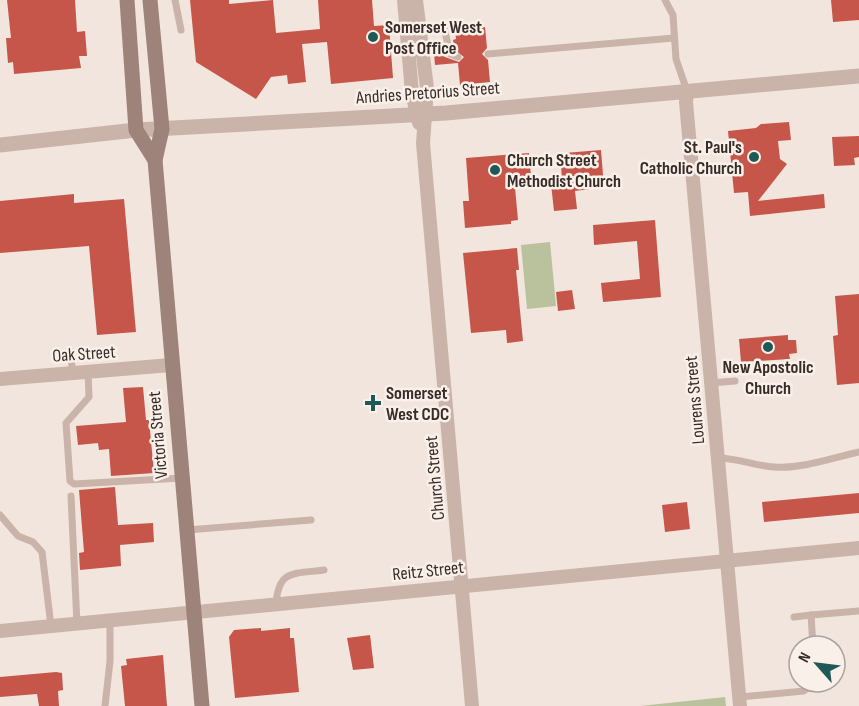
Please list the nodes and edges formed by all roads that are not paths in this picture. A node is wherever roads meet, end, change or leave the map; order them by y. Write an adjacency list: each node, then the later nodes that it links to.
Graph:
1 (127, 0): 16 (main road, Victoria Street)
2 (150, 0): 15 (main road, Victoria Street)
3 (175, 0): 7 (lane)
4 (404, 0): 14 (street, Church Street)
5 (416, 0): 9 (street, Church Street)
6 (665, 0): 8 (lane)
7 (181, 30)
8 (674, 38): 10 (lane); 13 (lane)
9 (421, 39): 11 (lane); 14 (street, Church Street)
10 (488, 54)
11 (458, 57)
12 (859, 76): 13 (street, Andries Pretorius Street)
13 (687, 91): 14 (street, Andries Pretorius Street); 25 (street, Lourens Street)
14 (421, 114): 15 (street, Andries Pretorius Street); 36 (street, Church Street)
15 (162, 129): 16 (street, Andries Pretorius Street); 18 (main road, Victoria Street)
16 (136, 130): 17 (street, Andries Pretorius Street); 18 (main road, Victoria Street)
17 (0, 144)
18 (155, 160): 20 (main road, Victoria Street)
19 (70, 351): 22 (lane)
20 (171, 365): 21 (street, Oak Street); 28 (main road, Victoria Street)
21 (88, 372): 22 (street, Oak Street); 28 (lane)
22 (73, 373): 23 (street, Oak Street)
23 (0, 379)
24 (735, 381): 25 (lane)
25 (711, 382): 27 (street, Lourens Street)
26 (859, 452): 27 (lane)
27 (718, 458): 34 (street, Lourens Street)
28 (182, 478): 32 (main road, Victoria Street)
29 (71, 496): 43 (lane)
30 (0, 515): 44 (lane)
31 (311, 520): 32 (lane)
32 (187, 530): 39 (main road, Victoria Street)
33 (859, 548): 34 (street, Reitz Street)
34 (728, 560): 36 (street, Reitz Street); 48 (street, Lourens Street)
35 (324, 570): 37 (lane)
36 (463, 585): 37 (street, Reitz Street); 51 (street, Church Street)
37 (276, 605): 39 (street, Reitz Street)
38 (859, 611): 40 (lane)
39 (194, 612): 42 (street, Reitz Street); 50 (main road, Victoria Street)
40 (811, 615): 41 (lane); 46 (lane)
41 (794, 617)
42 (110, 620): 43 (street, Reitz Street); 49 (lane)
43 (77, 624): 44 (street, Reitz Street)
44 (51, 626): 45 (street, Reitz Street)
45 (0, 631)
46 (812, 634)
47 (787, 694): 48 (lane)
48 (740, 701)
49 (105, 706)
50 (202, 706)
51 (472, 706)

